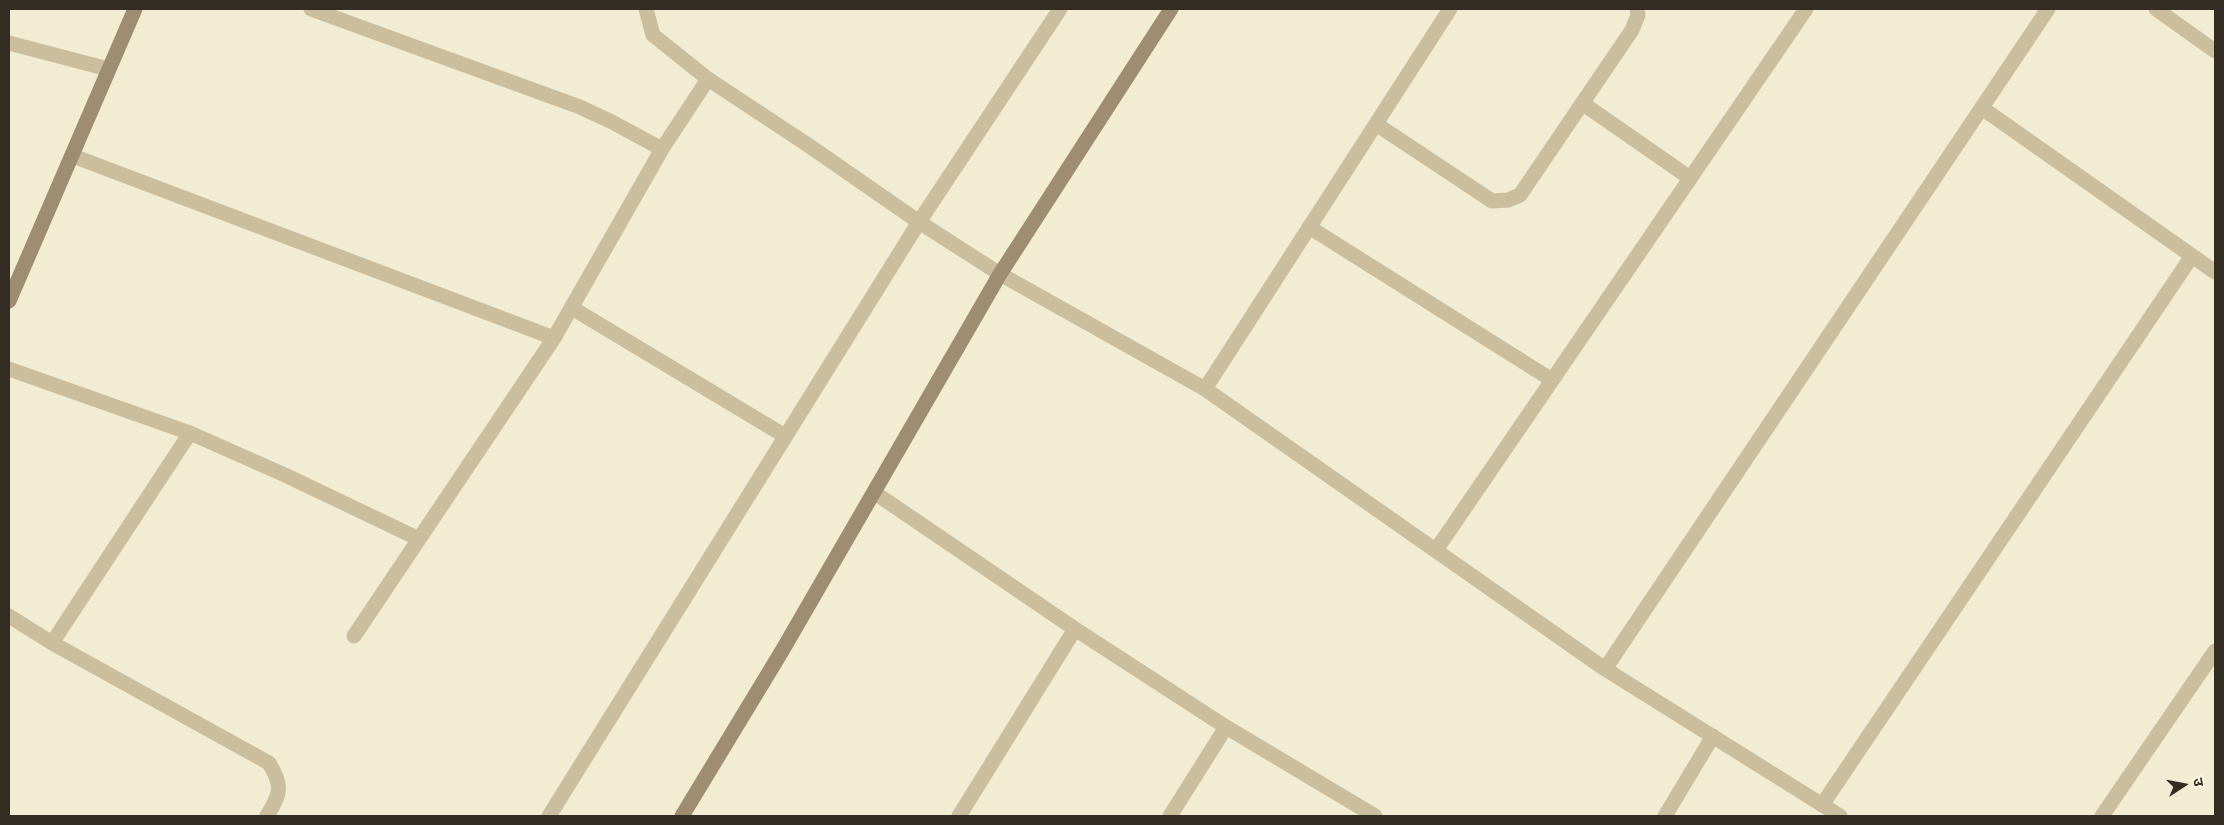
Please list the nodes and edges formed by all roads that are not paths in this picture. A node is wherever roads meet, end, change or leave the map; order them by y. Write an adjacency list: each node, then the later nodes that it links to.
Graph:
1 (135, 9): 13 (street)
2 (311, 9): 18 (street)
3 (646, 9): 14 (street)
4 (1060, 9): 21 (street)
5 (1171, 9): 25 (street)
6 (1450, 9): 17 (street)
7 (1637, 9): 15 (street)
8 (1806, 9): 20 (street)
9 (2048, 9): 16 (street)
10 (2156, 9): 12 (street)
11 (9, 43): 13 (street)
12 (2215, 51)
13 (108, 69): 19 (street)
14 (708, 79): 18 (street); 21 (street)
15 (1582, 103): 17 (street); 20 (street)
16 (1982, 108): 23 (street); 43 (street)
17 (1376, 124): 22 (street)
18 (662, 149): 28 (street)
19 (73, 156): 26 (street); 29 (street)
20 (1690, 178): 31 (street)
21 (919, 222): 25 (street); 34 (street)
22 (1309, 227): 31 (street); 32 (street)
23 (2192, 256): 24 (street); 46 (street)
24 (2215, 272)
25 (1000, 274): 32 (street); 35 (street)
26 (14, 278): 27 (street)
27 (9, 301)
28 (572, 308): 29 (street); 34 (street)
29 (554, 338): 36 (street)
30 (9, 369): 33 (street)
31 (1552, 380): 37 (street)
32 (1205, 389): 37 (street)
33 (190, 434): 36 (street); 41 (street)
34 (785, 436): 48 (street)
35 (874, 493): 39 (street); 49 (street)
36 (419, 539): 40 (street)
37 (1436, 550): 43 (street)
38 (9, 616): 41 (street)
39 (1075, 629): 44 (street); 50 (street)
40 (354, 636)
41 (52, 643): 47 (street)
42 (2215, 651): 55 (street)
43 (1605, 669): 45 (street)
44 (1226, 727): 51 (street); 52 (street)
45 (1713, 736): 46 (street); 53 (street)
46 (1822, 805): 54 (street)
47 (268, 816)
48 (549, 816)
49 (682, 816)
50 (959, 816)
51 (1170, 816)
52 (1375, 816)
53 (1665, 816)
54 (1840, 816)
55 (2102, 816)

